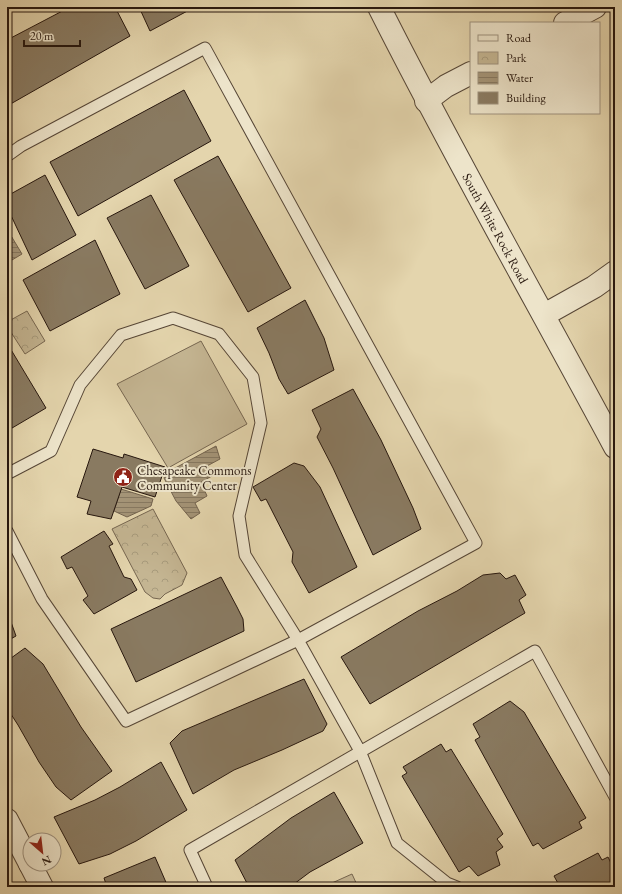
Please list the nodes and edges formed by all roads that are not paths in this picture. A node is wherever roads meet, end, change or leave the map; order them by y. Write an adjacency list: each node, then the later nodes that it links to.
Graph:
1 (379, 7): 5 (street, South White Rock Road)
2 (595, 7): 3 (street)
3 (567, 22)
4 (470, 74): 5 (street)
5 (426, 101): 8 (street, South White Rock Road)
6 (7, 156): 12 (lane)
7 (615, 272): 8 (street)
8 (544, 315): 9 (street, South White Rock Road)
9 (615, 447)
10 (7, 474): 12 (lane)
11 (7, 531): 12 (lane)
12 (298, 640): 13 (lane)
13 (360, 751): 14 (lane); 19 (lane); 20 (lane)
14 (615, 797)
15 (7, 820): 16 (street)
16 (22, 849)
17 (34, 872): 18 (street)
18 (42, 887)
19 (207, 887)
20 (457, 887)

